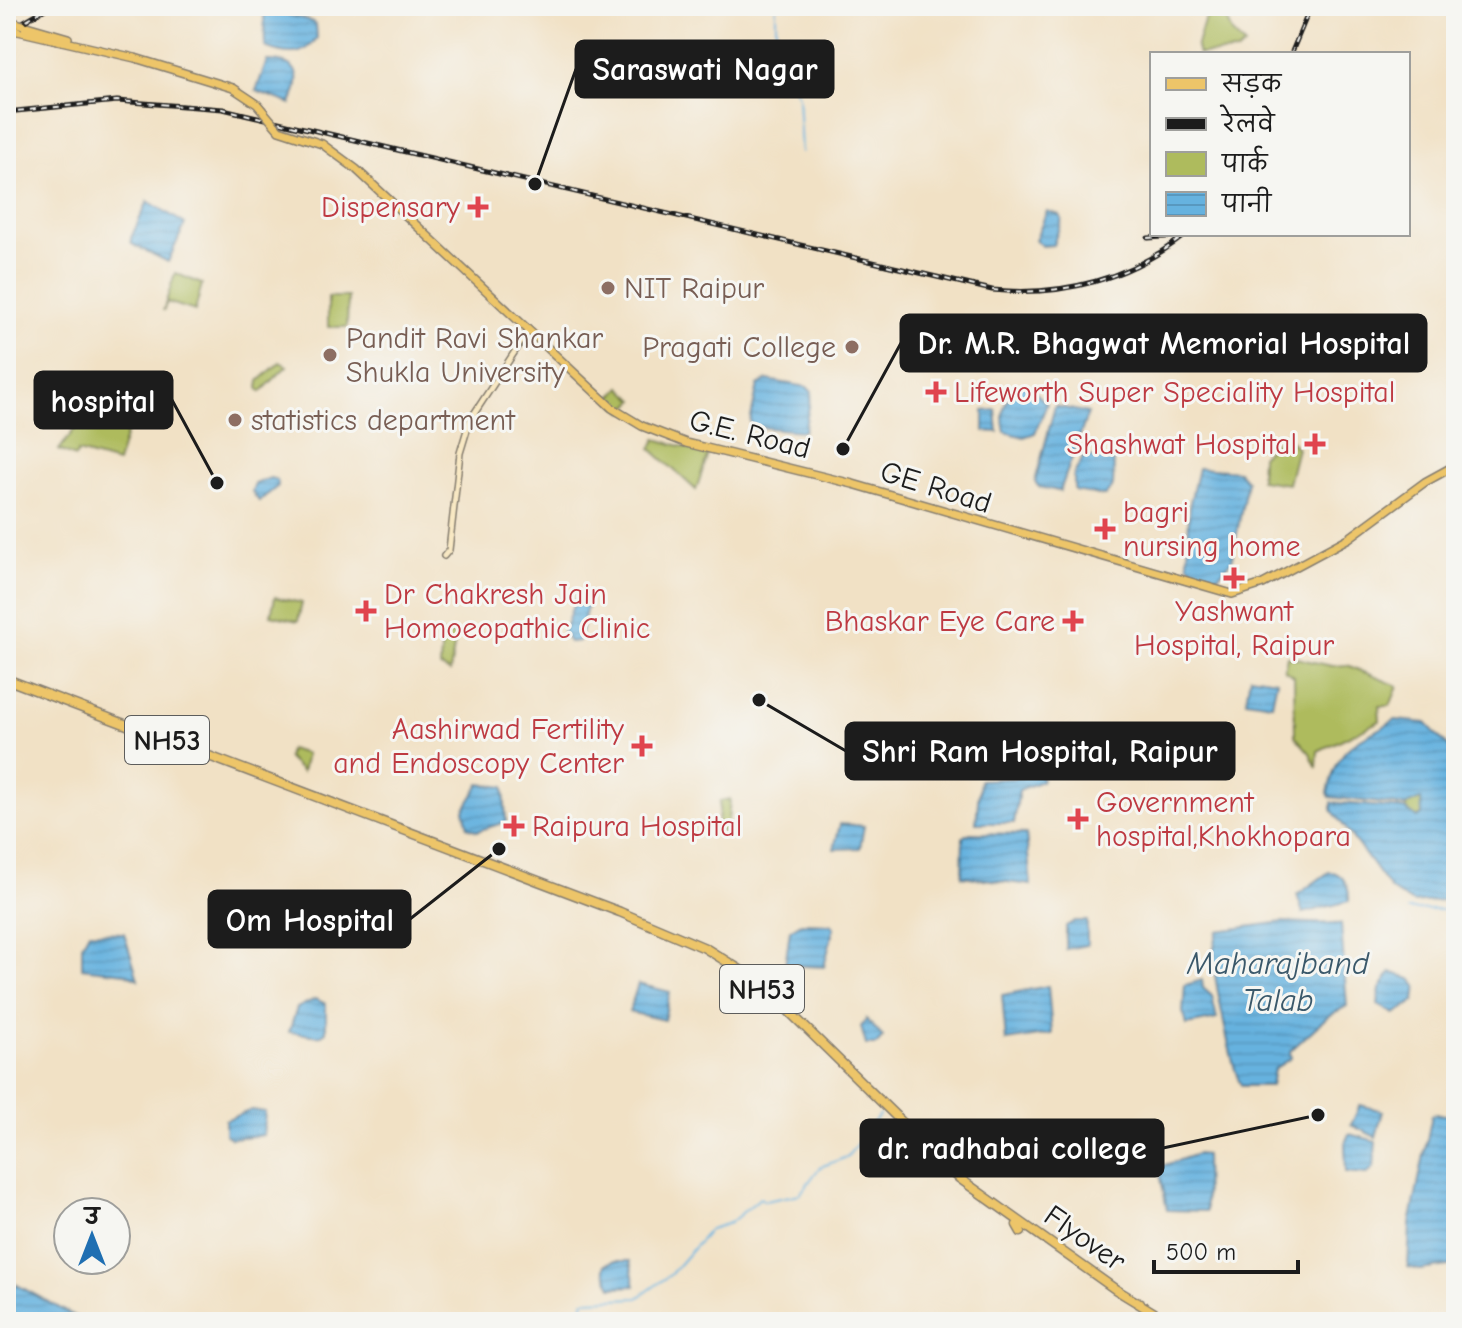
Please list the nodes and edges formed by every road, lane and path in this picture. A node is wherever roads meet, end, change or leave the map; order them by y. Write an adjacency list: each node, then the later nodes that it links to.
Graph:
1 (6, 20): 3 (main road, bridge)
2 (6, 27): 3 (main road)
3 (106, 50): 4 (main road, bridge)
4 (529, 332): 5 (main road, GE Road); 6 (main road)
5 (1456, 466)
6 (445, 556)
7 (6, 681): 8 (highway, NH53)
8 (577, 899): 9 (highway, NH53); 9 (highway, NH53)
9 (666, 933): 10 (highway, Flyover / NH53)
10 (1040, 1238): 11 (highway, Flyover / NH53); 12 (highway, Flyover / NH53)
11 (1161, 1322)
12 (1169, 1322)

